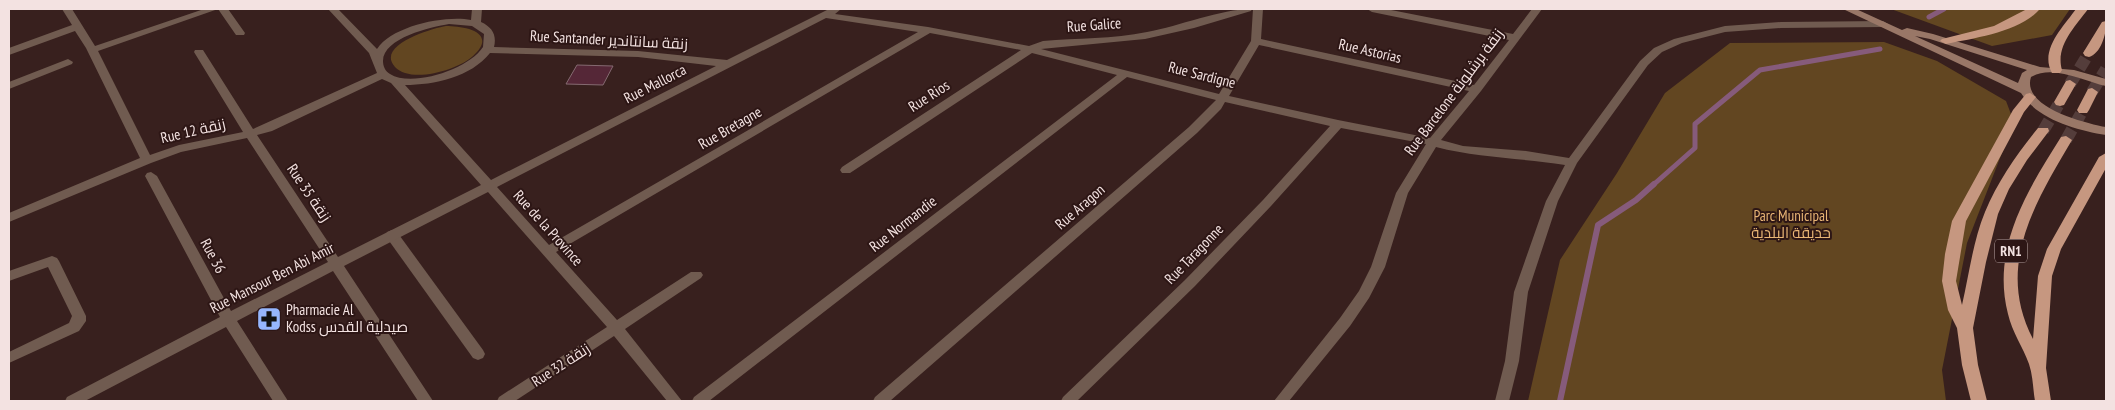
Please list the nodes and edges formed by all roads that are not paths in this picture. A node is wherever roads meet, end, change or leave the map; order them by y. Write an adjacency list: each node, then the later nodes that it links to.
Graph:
1 (67, 9): 20 (street)
2 (172, 9): 16 (street)
3 (213, 9): 16 (street)
4 (223, 9): 23 (street)
5 (333, 9): 33 (street)
6 (478, 9): 17 (street)
7 (836, 9): 15 (street, Rue Mallorca)
8 (1247, 9): 27 (street, Rue Galice)
9 (1258, 9): 25 (street, Rue Aragon)
10 (1372, 9): 24 (street)
11 (1537, 9): 24 (street, Rue Barcelone زنقة برشلونة)
12 (1848, 9): 18 (main road)
13 (2034, 9): 26 (highway)
14 (2082, 9): 37 (highway)
15 (824, 15): 22 (street, Rue Sardigne); 35 (street, Rue Mallorca)
16 (179, 20): 28 (street)
17 (476, 24): 29 (street); 33 (street)
18 (1883, 24): 21 (main road); 57 (street)
19 (2106, 24): 32 (highway)
20 (78, 26): 28 (street); 30 (street)
21 (1894, 29): 26 (main road); 45 (main road)
22 (928, 30): 27 (street, Rue Sardigne); 63 (street, Rue Bretagne)
23 (240, 33)
24 (1516, 38): 43 (street, Rue Barcelone زنقة برشلونة)
25 (1256, 41): 43 (street, Rue Astorias); 46 (street, Rue Aragon)
26 (1946, 41): 36 (main road)
27 (1030, 49): 38 (street, Rue Sardigne); 58 (street, Rue Rios)
28 (92, 50): 56 (street)
29 (487, 50): 35 (street, Rue Santander زنقة سانتاندير); 39 (street)
30 (9, 52)
31 (199, 52): 52 (street, Rue 35 زنقة)
32 (2089, 53)
33 (378, 59): 39 (street)
34 (68, 62): 42 (street)
35 (730, 64): 60 (street, Rue Mallorca)
36 (2039, 70): 37 (main road); 45 (main road)
37 (2056, 70): 40 (main road)
38 (1126, 73): 46 (street, Rue Sardigne); 78 (street, Rue Normandie)
39 (388, 76): 52 (street, Rue 12 زنقة); 60 (street, Rue de la Province)
40 (2106, 83)
41 (2070, 84): 47 (highway)
42 (9, 86)
43 (1477, 89): 54 (street, Rue Barcelone زنقة برشلونة)
44 (2092, 92): 48 (highway)
45 (2028, 94): 51 (main road); 68 (highway)
46 (1222, 98): 49 (street, Rue Sardigne); 79 (street, Rue Aragon)
47 (2060, 102)
48 (2083, 110)
49 (1338, 124): 54 (street, Rue Sardigne); 80 (street, Rue Taragonne)
50 (2043, 131): 68 (highway, RN1)
51 (2106, 131)
52 (250, 134): 56 (street, Rue 12 زنقة); 64 (street, Rue 35 زنقة)
53 (2066, 140): 72 (highway, RN1)
54 (1433, 142): 57 (street, Rue Sardigne); 81 (street, Rue Barcelone زنقة برشلونة)
55 (2106, 157): 72 (highway)
56 (147, 160): 61 (street, Rue 12 زنقة)
57 (1572, 162): 82 (street)
58 (846, 170)
59 (151, 176): 67 (street, Rue 36)
60 (488, 186): 62 (street, Rue Mansour Ben Abi Amir); 63 (street, Rue de la Province)
61 (9, 218)
62 (392, 235): 64 (street, Rue Mansour Ben Abi Amir); 70 (street)
63 (547, 252): 69 (street, Rue de la Province)
64 (336, 264): 67 (street, Rue Mansour Ben Abi Amir); 75 (street, Rue 35 زنقة)
65 (696, 275): 69 (street)
66 (9, 276): 71 (street)
67 (228, 319): 73 (street, Rue Mansour Ben Abi Amir); 74 (street, Rue 36)
68 (1965, 328): 83 (highway, RN1)
69 (617, 329): 76 (street, Rue 32 زنقة); 77 (street, Rue de la Province)
70 (478, 354)
71 (9, 358)
72 (2039, 369): 84 (highway, RN1)
73 (72, 401)
74 (281, 401)
75 (426, 401)
76 (504, 401)
77 (675, 401)
78 (699, 401)
79 (880, 401)
80 (1068, 401)
81 (1280, 401)
82 (1502, 401)
83 (1979, 401)
84 (2042, 401)

